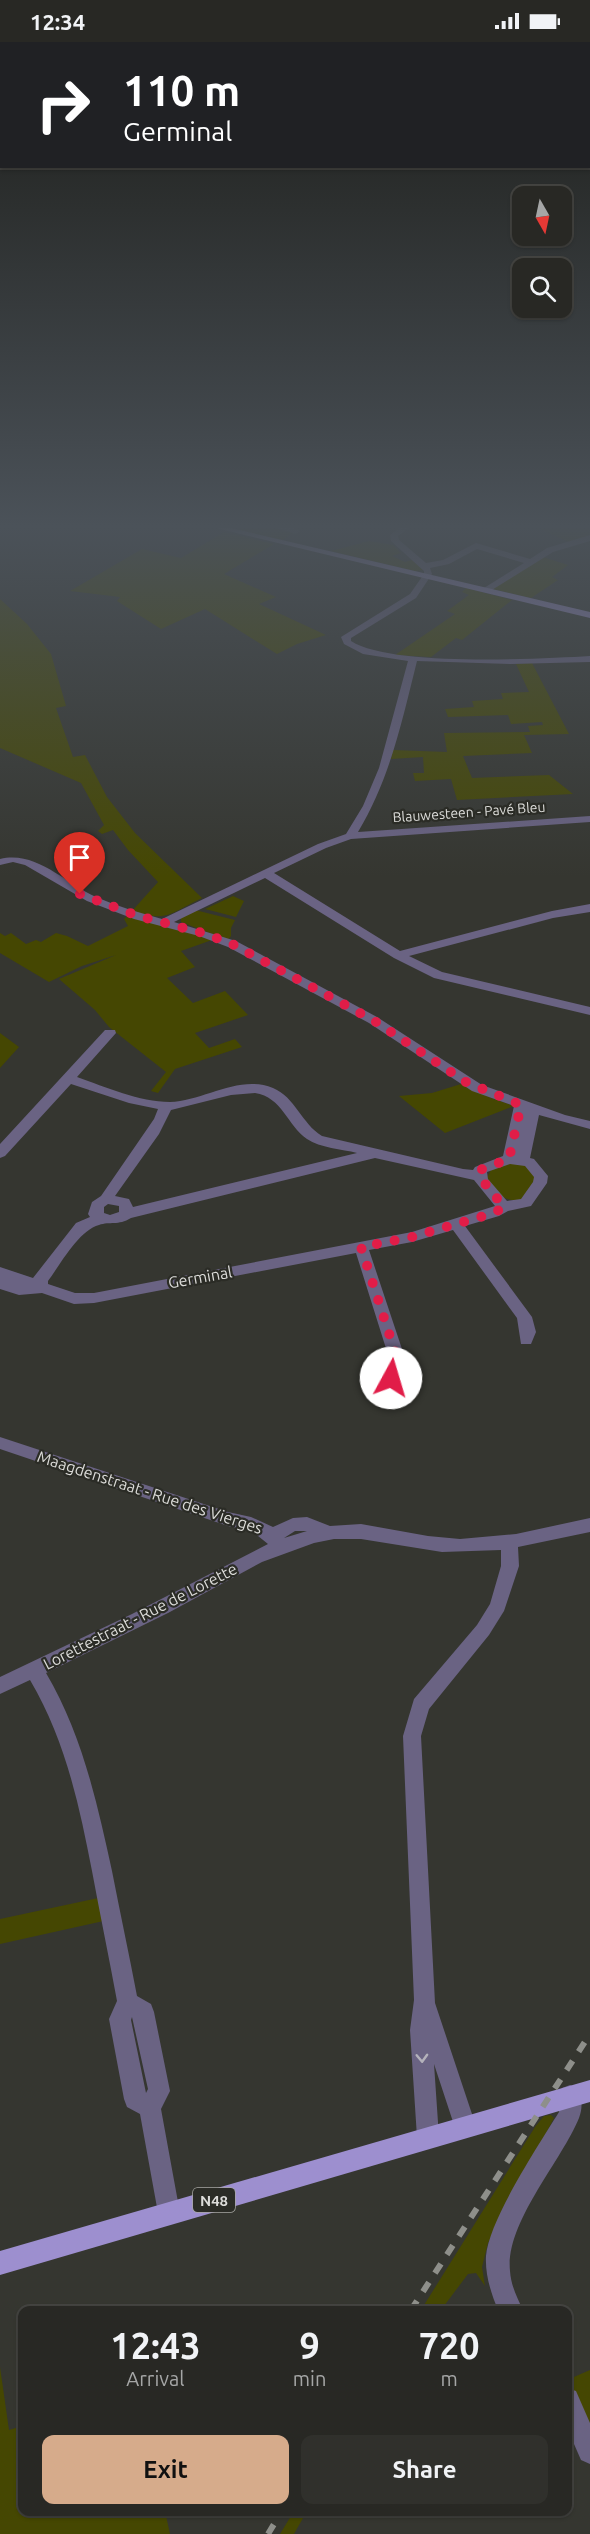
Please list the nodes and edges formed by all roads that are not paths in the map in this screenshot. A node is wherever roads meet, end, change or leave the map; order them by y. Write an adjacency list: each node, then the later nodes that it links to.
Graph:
1 (350, 644): 2 (street)
2 (412, 659): 3 (street); 5 (street)
3 (590, 659)
4 (590, 819): 5 (street, Blauwesteen - Pavé Bleu)
5 (350, 836): 8 (street, Blauwesteen - Pavé Bleu)
6 (0, 849): 7 (street)
7 (6, 860): 10 (street)
8 (266, 873): 10 (street, Blauwesteen - Pavé Bleu); 11 (street)
9 (590, 908): 11 (street)
10 (164, 922): 16 (street)
11 (398, 955): 12 (street)
12 (590, 1011)
13 (110, 1033): 14 (street)
14 (69, 1080): 15 (street); 18 (street)
15 (166, 1106): 19 (street); 22 (street)
16 (527, 1107): 17 (street); 20 (street)
17 (590, 1123)
18 (0, 1153)
19 (375, 1153): 21 (street); 24 (street)
20 (516, 1160): 21 (street); 23 (street, Germinal)
21 (481, 1176): 23 (street)
22 (106, 1199): 24 (street); 25 (street)
23 (504, 1207): 26 (street, Germinal)
24 (126, 1214): 25 (street)
25 (101, 1218): 30 (street)
26 (456, 1224): 27 (street, Germinal); 31 (street)
27 (361, 1247): 30 (street, Germinal); 32 (street)
28 (0, 1272): 30 (street, Germinal)
29 (0, 1283): 30 (street, Germinal)
30 (41, 1288)
31 (526, 1340)
32 (391, 1378)
33 (0, 1443): 35 (street, Maagdenstraat - Rue des Vierges)
34 (590, 1525): 36 (street, Lorettestraat - Rue de Lorette)
35 (276, 1541): 36 (street, Lorettestraat - Rue de Lorette); 37 (street, Lorettestraat - Rue de Lorette)
36 (509, 1542): 39 (street)
37 (34, 1670): 38 (street, Lorettestraat - Rue de Lorette); 45 (street)
38 (0, 1686)
39 (425, 2000): 40 (street); 41 (street, one-way to 41)
40 (448, 2080): 41 (street); 43 (street)
41 (424, 2086): 44 (street)
42 (580, 2094): 43 (main road, N48); 47 (street)
43 (465, 2126): 44 (main road, N48)
44 (428, 2137): 45 (main road, N48)
45 (169, 2213): 46 (main road, N48)
46 (0, 2263)
47 (508, 2306)
48 (572, 2411): 49 (street)
49 (590, 2451)

